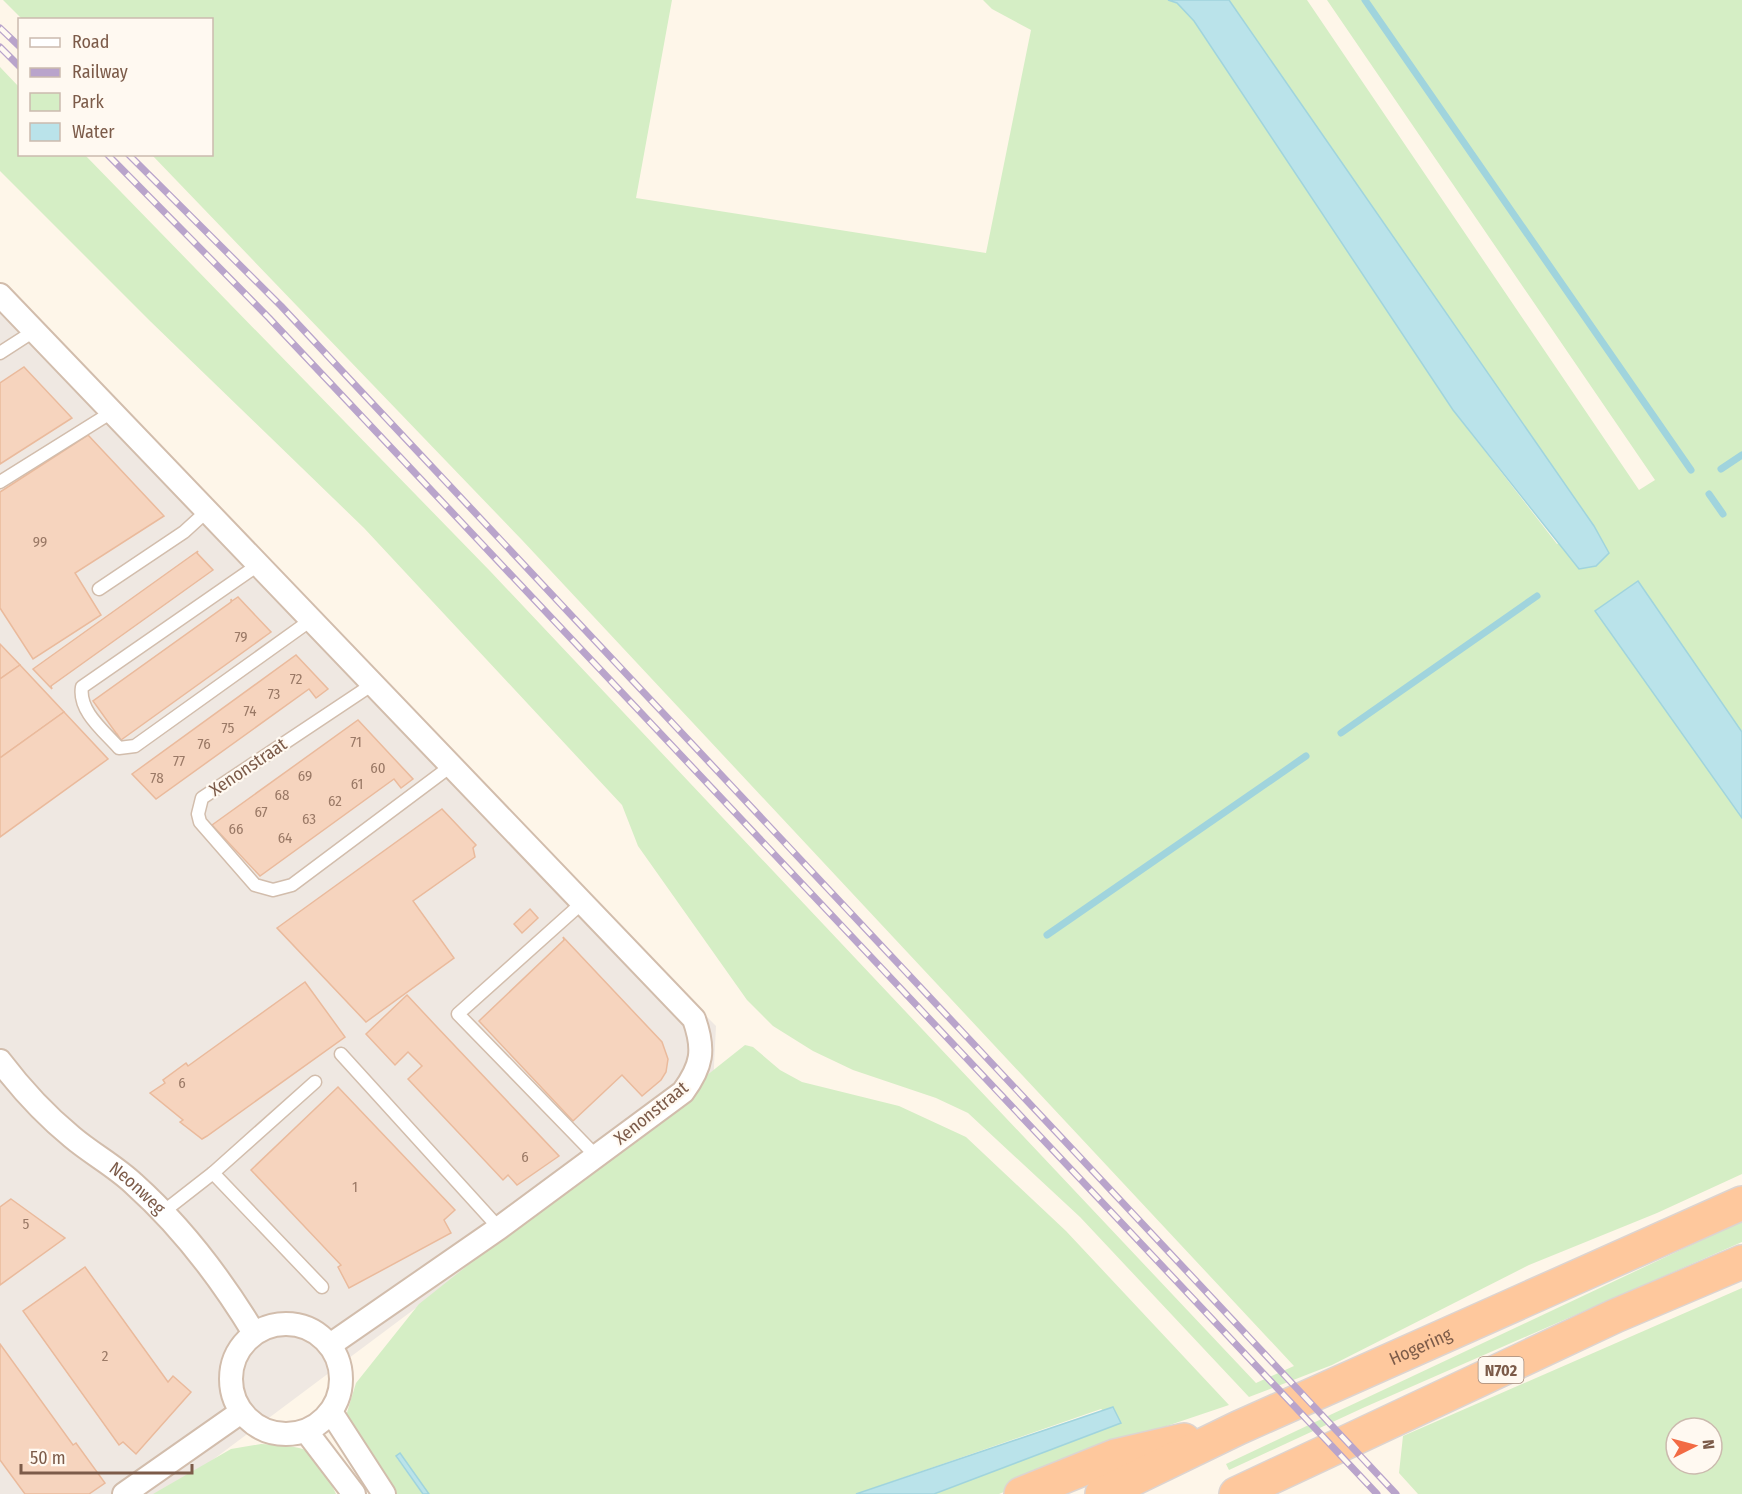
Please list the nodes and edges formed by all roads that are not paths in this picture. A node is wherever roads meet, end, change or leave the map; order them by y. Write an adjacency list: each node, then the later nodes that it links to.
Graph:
1 (0, 295): 2 (street, Xenonstraat)
2 (34, 331): 3 (lane); 4 (street, Xenonstraat)
3 (0, 352)
4 (112, 412): 5 (lane); 6 (street, Xenonstraat)
5 (0, 482)
6 (207, 511): 7 (street, Xenonstraat); 8 (lane)
7 (258, 565): 9 (street, Xenonstraat); 9 (lane)
8 (99, 589)
9 (310, 620): 10 (street, Xenonstraat)
10 (373, 684): 11 (street, Xenonstraat); 11 (lane, Xenonstraat)
11 (451, 766): 12 (street, Xenonstraat)
12 (582, 903): 16 (street, Xenonstraat); 16 (lane)
13 (341, 1054): 20 (lane)
14 (0, 1061): 19 (street, Neonweg)
15 (315, 1082): 17 (lane)
16 (596, 1156): 20 (street, Xenonstraat)
17 (213, 1173): 19 (lane); 22 (lane)
18 (1742, 1203): 27 (highway, Hogering)
19 (164, 1212): 23 (street, Neonweg)
20 (499, 1228): 24 (street, Xenonstraat)
21 (1742, 1262): 29 (highway, N702)
22 (322, 1287)
23 (254, 1333): 24 (street); 25 (street)
24 (330, 1345): 26 (street)
25 (241, 1412): 28 (street); 30 (street)
26 (331, 1412): 28 (street); 32 (street)
27 (1238, 1428): 33 (highway); 34 (highway, Hogering)
28 (306, 1431): 31 (street)
29 (1247, 1490)
30 (124, 1494)
31 (354, 1494)
32 (384, 1494)
33 (1021, 1494)
34 (1102, 1494)

